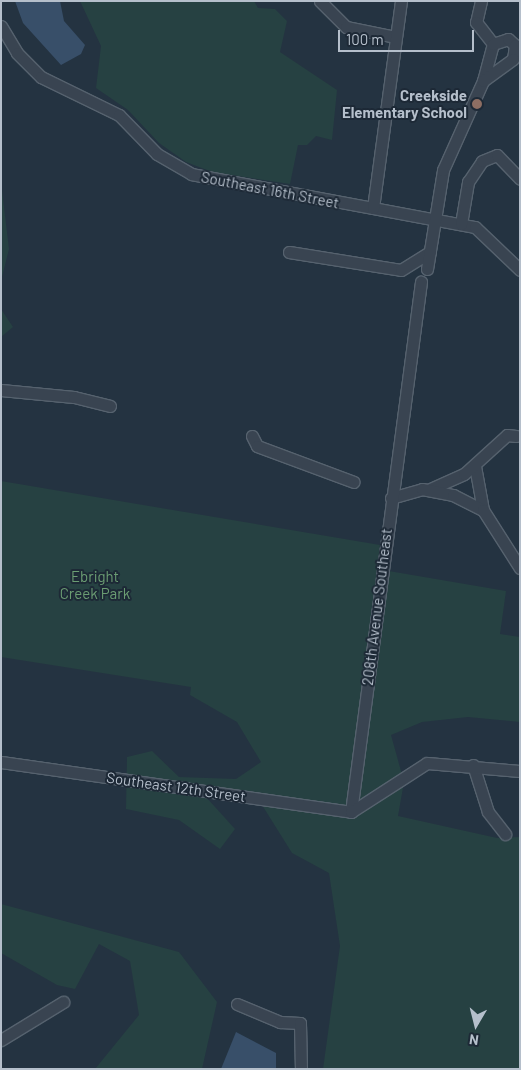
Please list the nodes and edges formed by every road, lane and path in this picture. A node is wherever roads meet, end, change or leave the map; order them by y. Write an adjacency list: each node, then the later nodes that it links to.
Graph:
1 (320, 1): 5 (street)
2 (401, 1): 5 (street)
3 (481, 1): 6 (street)
4 (1, 26): 9 (street, Southeast 16th Street)
5 (395, 37): 9 (street)
6 (493, 44): 7 (street); 7 (street)
7 (483, 81): 10 (street)
8 (520, 179): 11 (street)
9 (373, 208): 10 (street, Southeast 16th Street)
10 (434, 221): 11 (street, Southeast 16th Street); 13 (street)
11 (461, 224): 15 (street, Southeast 16th Street)
12 (289, 252): 13 (street)
13 (430, 252): 14 (street)
14 (428, 269)
15 (520, 270)
16 (421, 282): 24 (street, 208th Avenue Southeast)
17 (1, 390): 18 (street)
18 (110, 406)
19 (252, 436): 22 (street)
20 (516, 436): 21 (street)
21 (475, 466): 23 (street); 25 (street)
22 (354, 482)
23 (428, 490): 24 (street); 25 (street)
24 (392, 498): 30 (street, 208th Avenue Southeast)
25 (483, 510): 26 (street)
26 (520, 568)
27 (1, 762): 30 (street, Southeast 12th Street)
28 (473, 765): 29 (street); 30 (street); 31 (street)
29 (520, 771)
30 (351, 812)
31 (505, 834)
32 (63, 1002): 34 (street)
33 (238, 1004): 35 (street)
34 (1, 1040)
35 (300, 1069)

